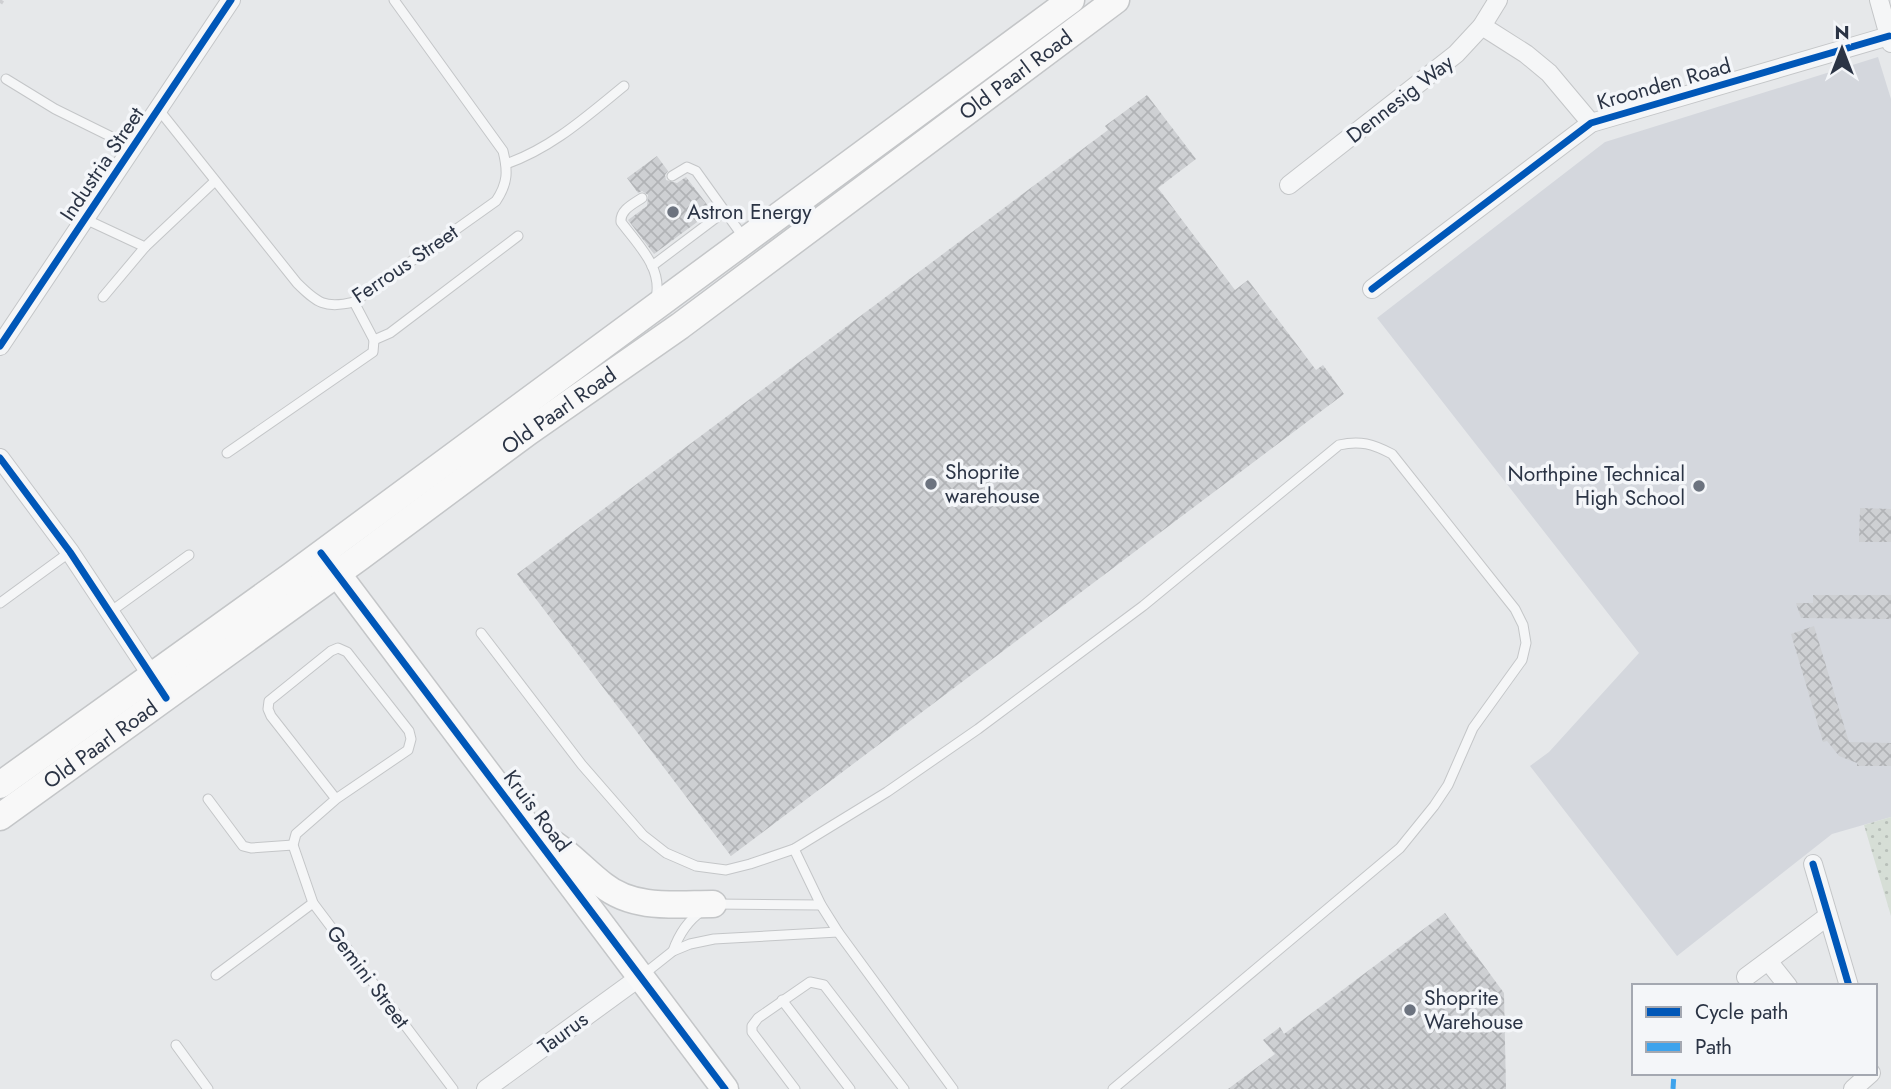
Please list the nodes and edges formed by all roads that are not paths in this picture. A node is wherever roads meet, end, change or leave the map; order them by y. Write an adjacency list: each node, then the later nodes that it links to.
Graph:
1 (231, 0): 11 (street, Industria Street)
2 (394, 0): 14 (lane)
3 (1071, 0): 23 (main road, Old Paarl Road)
4 (1116, 0): 23 (main road, Old Paarl Road)
5 (1498, 0): 7 (street, Dennesig Way)
6 (1879, 0): 8 (street)
7 (1482, 26): 12 (street); 17 (street, Dennesig Way)
8 (1890, 39): 12 (street, Kroonden Road)
9 (6, 79): 13 (lane)
10 (624, 86): 14 (lane)
11 (159, 110): 13 (street, Industria Street); 16 (lane, Ferrous Street)
12 (1591, 123): 25 (street, Kroonden Road)
13 (134, 148): 20 (street, Industria Street)
14 (506, 164): 27 (lane, Ferrous Street)
15 (672, 176): 19 (lane)
16 (215, 181): 22 (lane); 27 (lane, Ferrous Street)
17 (1289, 185)
18 (642, 198): 24 (lane)
19 (725, 211): 23 (lane); 24 (lane)
20 (85, 219): 22 (lane); 30 (street, Industria Street)
21 (518, 236): 29 (lane)
22 (145, 247): 26 (lane)
23 (755, 252): 28 (main road, Old Paarl Road); 35 (main road, Old Paarl Road)
24 (652, 266): 28 (lane)
25 (1372, 289)
26 (103, 297)
27 (354, 302): 29 (lane)
28 (648, 313): 35 (main road, Old Paarl Road)
29 (374, 340): 31 (lane)
30 (0, 346)
31 (227, 453)
32 (0, 458): 33 (street)
33 (70, 552): 36 (lane); 37 (street)
34 (189, 555): 37 (lane)
35 (329, 564): 39 (main road, Old Paarl Road); 40 (main road, Old Paarl Road); 45 (main road, Kruis Road)
36 (0, 603)
37 (110, 612): 39 (street)
38 (481, 633): 47 (lane)
39 (152, 675): 40 (street); 41 (main road, Old Paarl Road)
40 (166, 698): 44 (main road, Old Paarl Road)
41 (0, 785)
42 (208, 799): 46 (lane)
43 (335, 799): 43 (lane); 46 (lane)
44 (0, 817)
45 (529, 831): 50 (main road); 57 (main road, Kruis Road)
46 (293, 845): 49 (lane, Gemini Street)
47 (794, 849): 51 (lane); 71 (lane)
48 (1813, 864): 52 (street)
49 (313, 903): 56 (lane); 64 (lane, Gemini Street)
50 (713, 904): 51 (lane); 54 (lane)
51 (821, 905): 53 (lane)
52 (1828, 916): 55 (street); 60 (street)
53 (838, 932): 54 (lane); 70 (lane)
54 (673, 951): 57 (lane)
55 (1768, 961): 58 (street); 59 (street)
56 (216, 975)
57 (640, 977): 65 (street, Taurus); 66 (main road, Kruis Road)
58 (1746, 978)
59 (1786, 984)
60 (1848, 984)
61 (782, 1000): 67 (lane); 68 (lane); 69 (lane)
62 (176, 1045): 63 (lane)
63 (208, 1089)
64 (453, 1089)
65 (485, 1089)
66 (725, 1089)
67 (795, 1089)
68 (850, 1089)
69 (904, 1089)
70 (953, 1089)
71 (1113, 1089)

